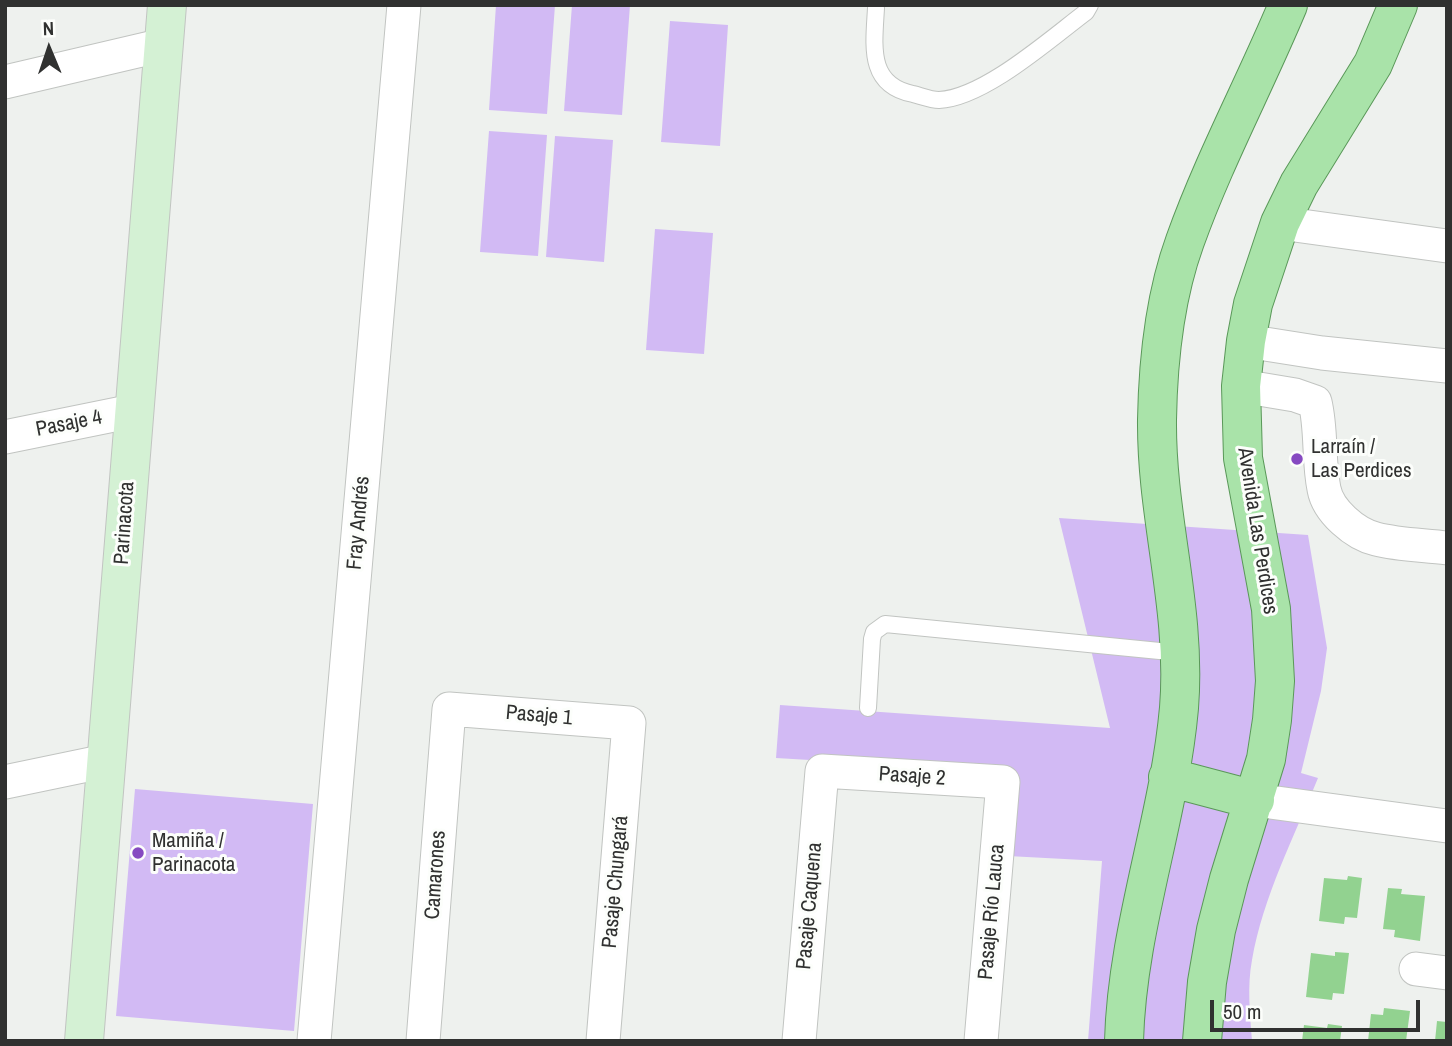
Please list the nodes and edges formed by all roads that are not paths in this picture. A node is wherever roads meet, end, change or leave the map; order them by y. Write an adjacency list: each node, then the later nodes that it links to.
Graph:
1 (167, 5): 7 (street, Parinacota)
2 (404, 5): 29 (street, Fray Andrés)
3 (1090, 5): 6 (lane)
4 (1288, 5): 17 (main road)
5 (1398, 5): 9 (main road, Avenida Las Perdices)
6 (876, 8)
7 (163, 45): 8 (street); 14 (street, Parinacota)
8 (5, 82)
9 (1280, 223): 10 (street); 11 (main road, Avenida Las Perdices)
10 (1447, 246)
11 (1246, 341): 12 (street); 13 (main road, Avenida Las Perdices)
12 (1447, 366)
13 (1241, 386): 16 (street); 26 (main road, Avenida Las Perdices)
14 (133, 411): 15 (street, Pasaje 4); 21 (street, Parinacota)
15 (5, 437)
16 (1447, 548)
17 (1181, 653): 18 (lane); 23 (main road)
18 (868, 708)
19 (449, 709): 20 (street, Pasaje 1); 30 (street, Camarones)
20 (629, 723): 31 (street, Pasaje Chungará)
21 (106, 761): 24 (street); 28 (street, Parinacota)
22 (822, 771): 25 (street, Pasaje 2); 32 (street, Pasaje Caquena)
23 (1168, 777): 26 (main road); 34 (main road)
24 (5, 782)
25 (1003, 782): 33 (street, Pasaje Río Lauca)
26 (1255, 800): 27 (street); 35 (main road, Avenida Las Perdices)
27 (1447, 826)
28 (84, 1041)
29 (314, 1041)
30 (423, 1041)
31 (603, 1041)
32 (799, 1041)
33 (981, 1041)
34 (1124, 1041)
35 (1202, 1041)

